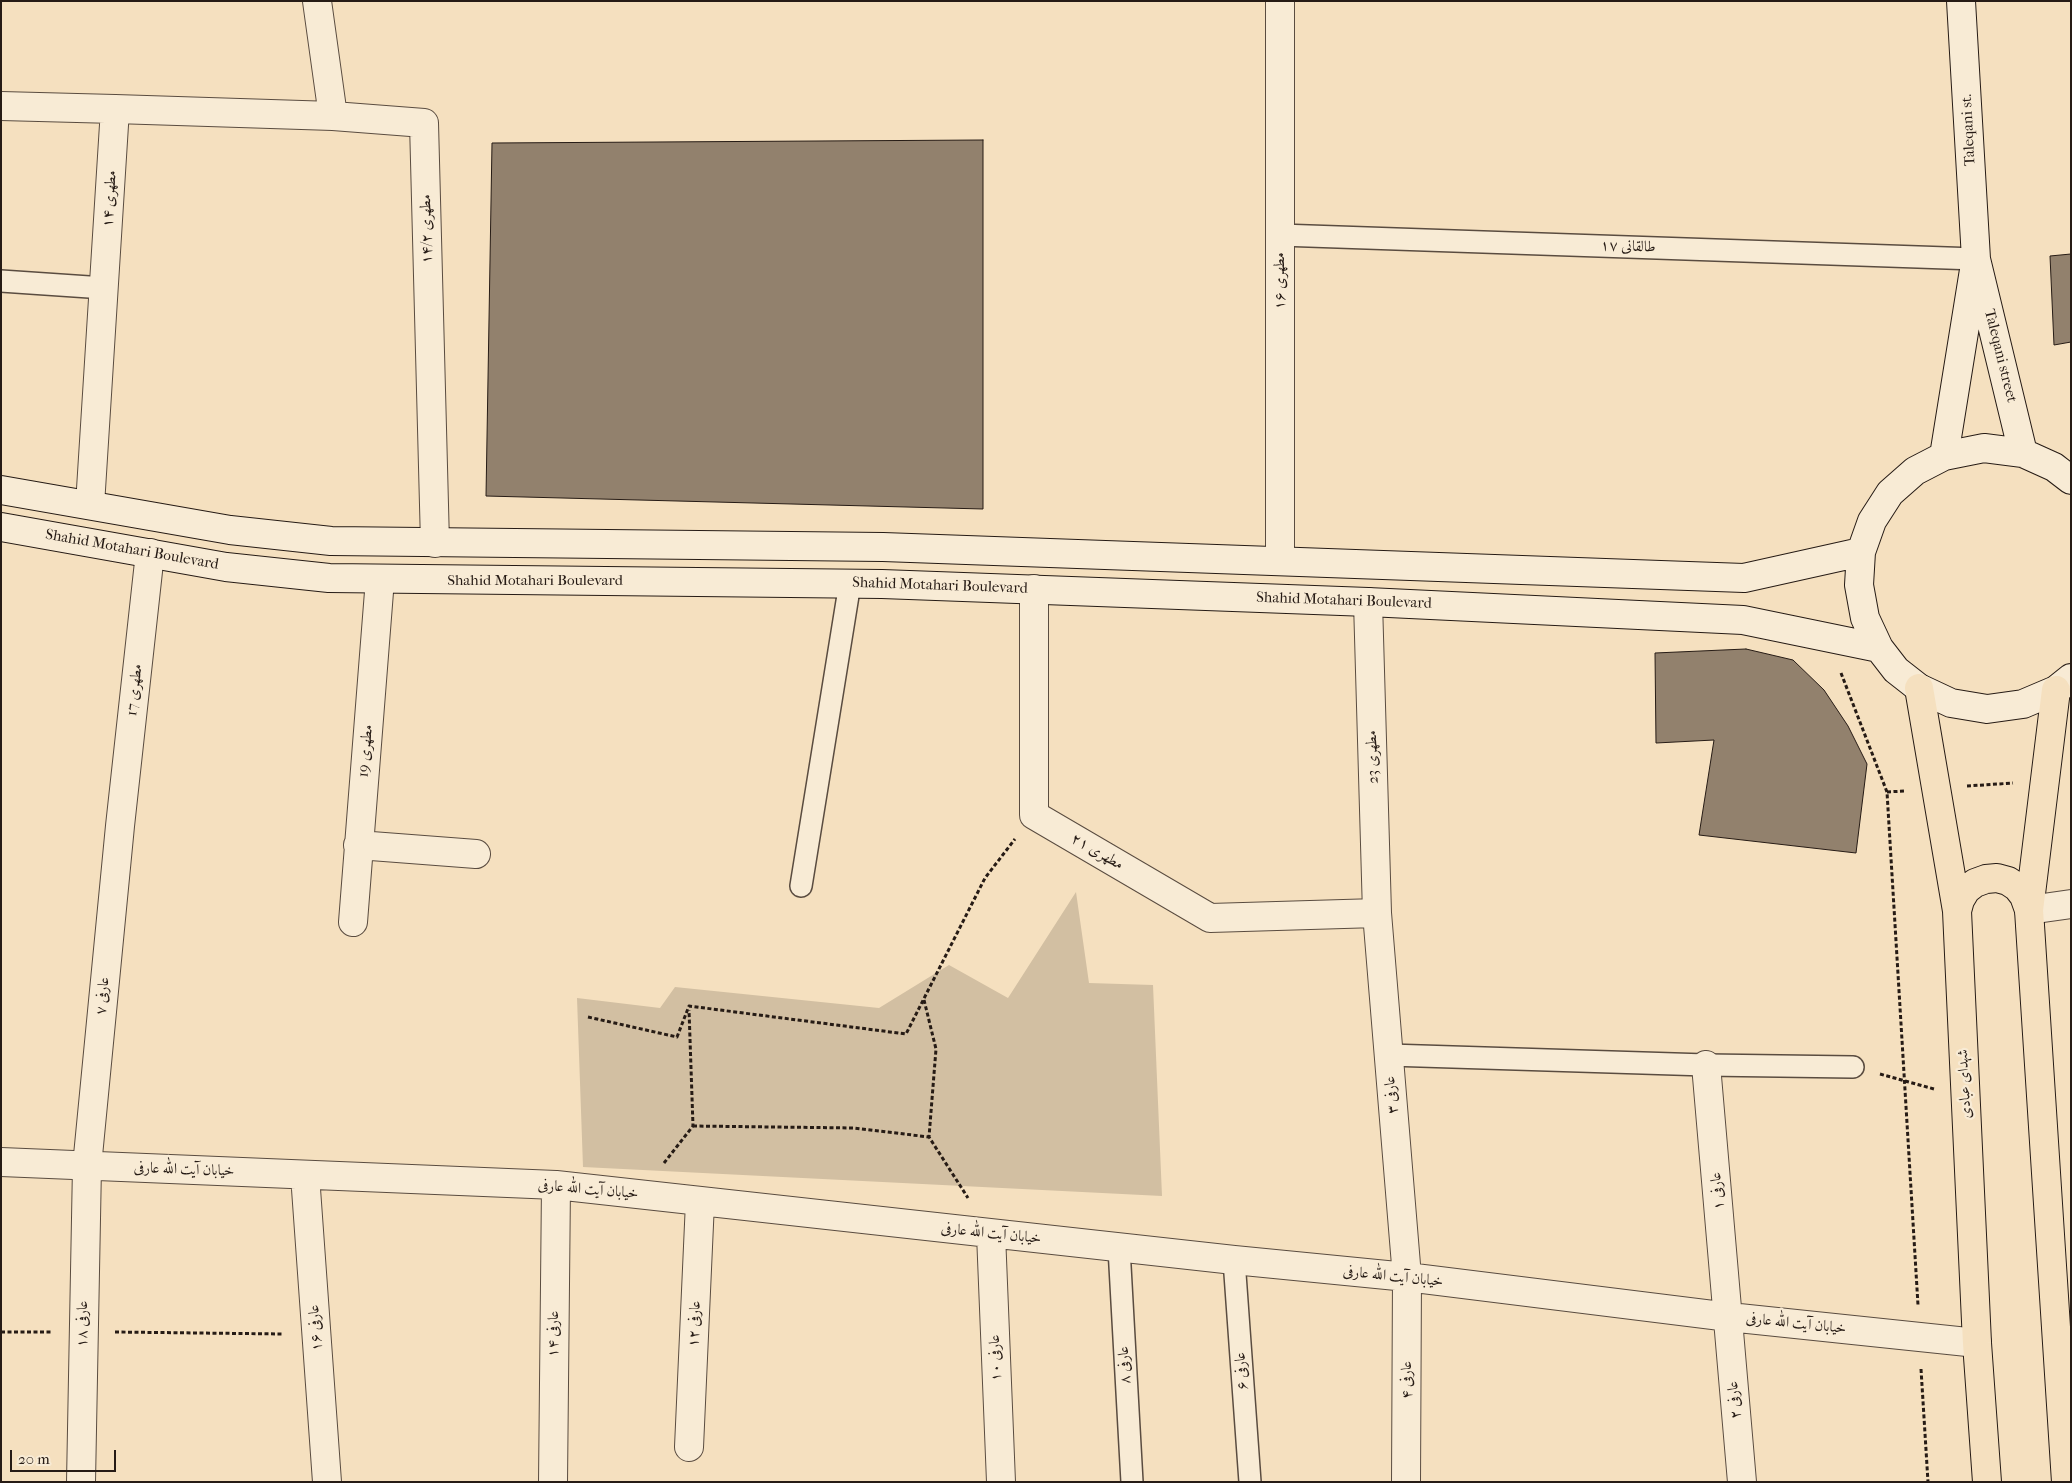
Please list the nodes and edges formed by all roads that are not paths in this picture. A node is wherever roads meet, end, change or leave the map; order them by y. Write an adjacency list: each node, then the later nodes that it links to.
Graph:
1 (317, 1): 6 (street)
2 (1280, 1): 7 (street, مطهری ۱۶)
3 (1961, 1): 8 (street, Taleqani st.)
4 (1, 106): 5 (street)
5 (115, 109): 6 (street); 10 (street, مطهری ۱۴)
6 (333, 116): 17 (street, مطهری ۱۴/۲)
7 (1280, 235): 8 (lane, طالقانی ۱۷); 20 (street, مطهری ۱۶)
8 (1976, 259): 11 (street, Taleqani street); 12 (street)
9 (1, 281): 10 (lane)
10 (104, 288): 15 (street, مطهری ۱۴)
11 (2024, 453): 12 (street); 13 (street)
12 (1944, 456): 18 (street)
13 (2071, 480)
14 (1, 490): 15 (street)
15 (90, 505): 17 (street)
16 (1, 527): 19 (street, Shahid Motahari Boulevard)
17 (435, 543): 20 (street)
18 (1861, 552): 20 (street); 25 (street)
19 (150, 553): 21 (street, Shahid Motahari Boulevard); 28 (street, مطهری 17)
20 (1280, 561)
21 (380, 580): 22 (street, Shahid Motahari Boulevard); 29 (street, مطهری 19)
22 (850, 583): 23 (street, Shahid Motahari Boulevard); 31 (lane)
23 (1034, 589): 24 (street, Shahid Motahari Boulevard); 35 (street, مطهری ۲۱)
24 (1368, 602): 25 (street, Shahid Motahari Boulevard); 35 (street, مطهری 23)
25 (1878, 648): 27 (street)
26 (2063, 684): 27 (street); 33 (main road)
27 (1919, 688): 34 (main road, شهدای عبادی)
28 (120, 826): 41 (street, عارفی ۷)
29 (358, 845): 30 (street); 36 (street, مطهری 19)
30 (476, 854)
31 (801, 886)
32 (2071, 904): 33 (street)
33 (2029, 910): 34 (main road); 61 (main road)
34 (1957, 911): 50 (main road, شهدای عبادی)
35 (1377, 913): 37 (street, عارفی ۳)
36 (353, 922)
37 (1389, 1055): 38 (lane); 48 (street, عارفی ۳)
38 (1706, 1065): 39 (lane); 49 (street, عارفی ۱)
39 (1853, 1067)
40 (1, 1162): 41 (street, خیابان آیت الله عارفی)
41 (87, 1166): 42 (street, خیابان آیت الله عارفی); 52 (street, عارفی ۱۸)
42 (306, 1175): 43 (street, خیابان آیت الله عارفی); 53 (street, عارفی ۱۶)
43 (556, 1185): 44 (street, خیابان آیت الله عارفی); 54 (street, عارفی ۱۴)
44 (700, 1202): 45 (street, خیابان آیت الله عارفی); 51 (street, عارفی ۱۲)
45 (991, 1234): 46 (street, خیابان آیت الله عارفی); 55 (street, عارفی ۱۰)
46 (1119, 1248): 47 (street, خیابان آیت الله عارفی); 56 (lane, عارفی ۸)
47 (1234, 1260): 48 (street, خیابان آیت الله عارفی); 57 (lane, عارفی ۶)
48 (1408, 1278): 49 (street, خیابان آیت الله عارفی); 58 (street, عارفی ۴)
49 (1729, 1317): 50 (street, خیابان آیت الله عارفی); 59 (street, عارفی ۲)
50 (1977, 1343): 60 (main road, شهدای عبادی)
51 (689, 1447)
52 (81, 1482)
53 (327, 1482)
54 (552, 1482)
55 (1001, 1482)
56 (1132, 1482)
57 (1250, 1482)
58 (1406, 1482)
59 (1742, 1482)
60 (1987, 1482)
61 (2066, 1482)

